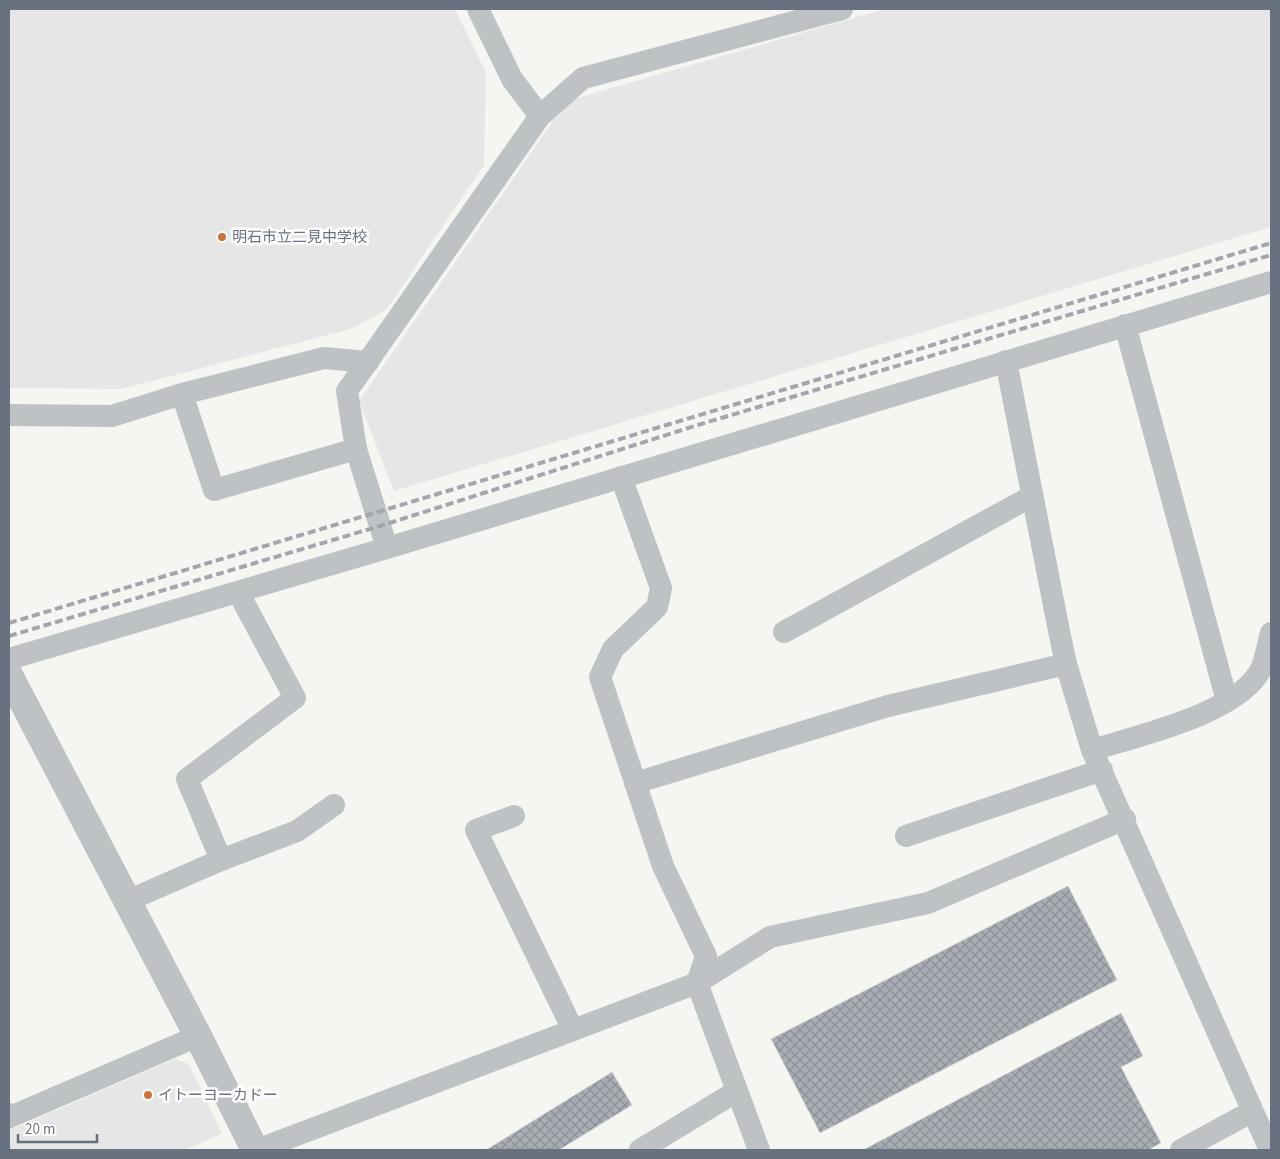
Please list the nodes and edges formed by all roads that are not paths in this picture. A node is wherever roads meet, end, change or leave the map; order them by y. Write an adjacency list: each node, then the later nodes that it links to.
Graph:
1 (478, 9): 3 (street)
2 (842, 9): 3 (street)
3 (540, 116): 7 (street)
4 (1271, 282): 5 (street)
5 (1125, 325): 6 (street); 20 (street)
6 (1006, 361): 11 (street); 12 (street)
7 (368, 362): 8 (street); 10 (street)
8 (182, 394): 9 (street); 10 (street)
9 (9, 415)
10 (356, 449): 13 (street)
11 (622, 477): 13 (street); 22 (street)
12 (1032, 496): 15 (street); 18 (street)
13 (387, 548): 14 (street)
14 (238, 592): 17 (street); 27 (street)
15 (784, 632)
16 (1271, 633): 20 (street)
17 (9, 659)
18 (1066, 664): 21 (street); 22 (street)
19 (9, 675): 28 (street)
20 (1228, 701): 21 (street)
21 (1097, 760): 25 (street); 26 (street)
22 (635, 783): 29 (street)
23 (334, 805): 27 (street)
24 (514, 816): 30 (street)
25 (1125, 819): 29 (street); 33 (street)
26 (906, 836)
27 (221, 860): 28 (street)
28 (128, 901): 31 (street)
29 (697, 983): 30 (street); 32 (street)
30 (573, 1030): 35 (street)
31 (198, 1036): 34 (street); 35 (street)
32 (737, 1092): 36 (street); 37 (street)
33 (1251, 1112): 38 (street); 39 (street)
34 (9, 1114)
35 (256, 1150)
36 (640, 1150)
37 (759, 1150)
38 (1181, 1150)
39 (1270, 1150)

